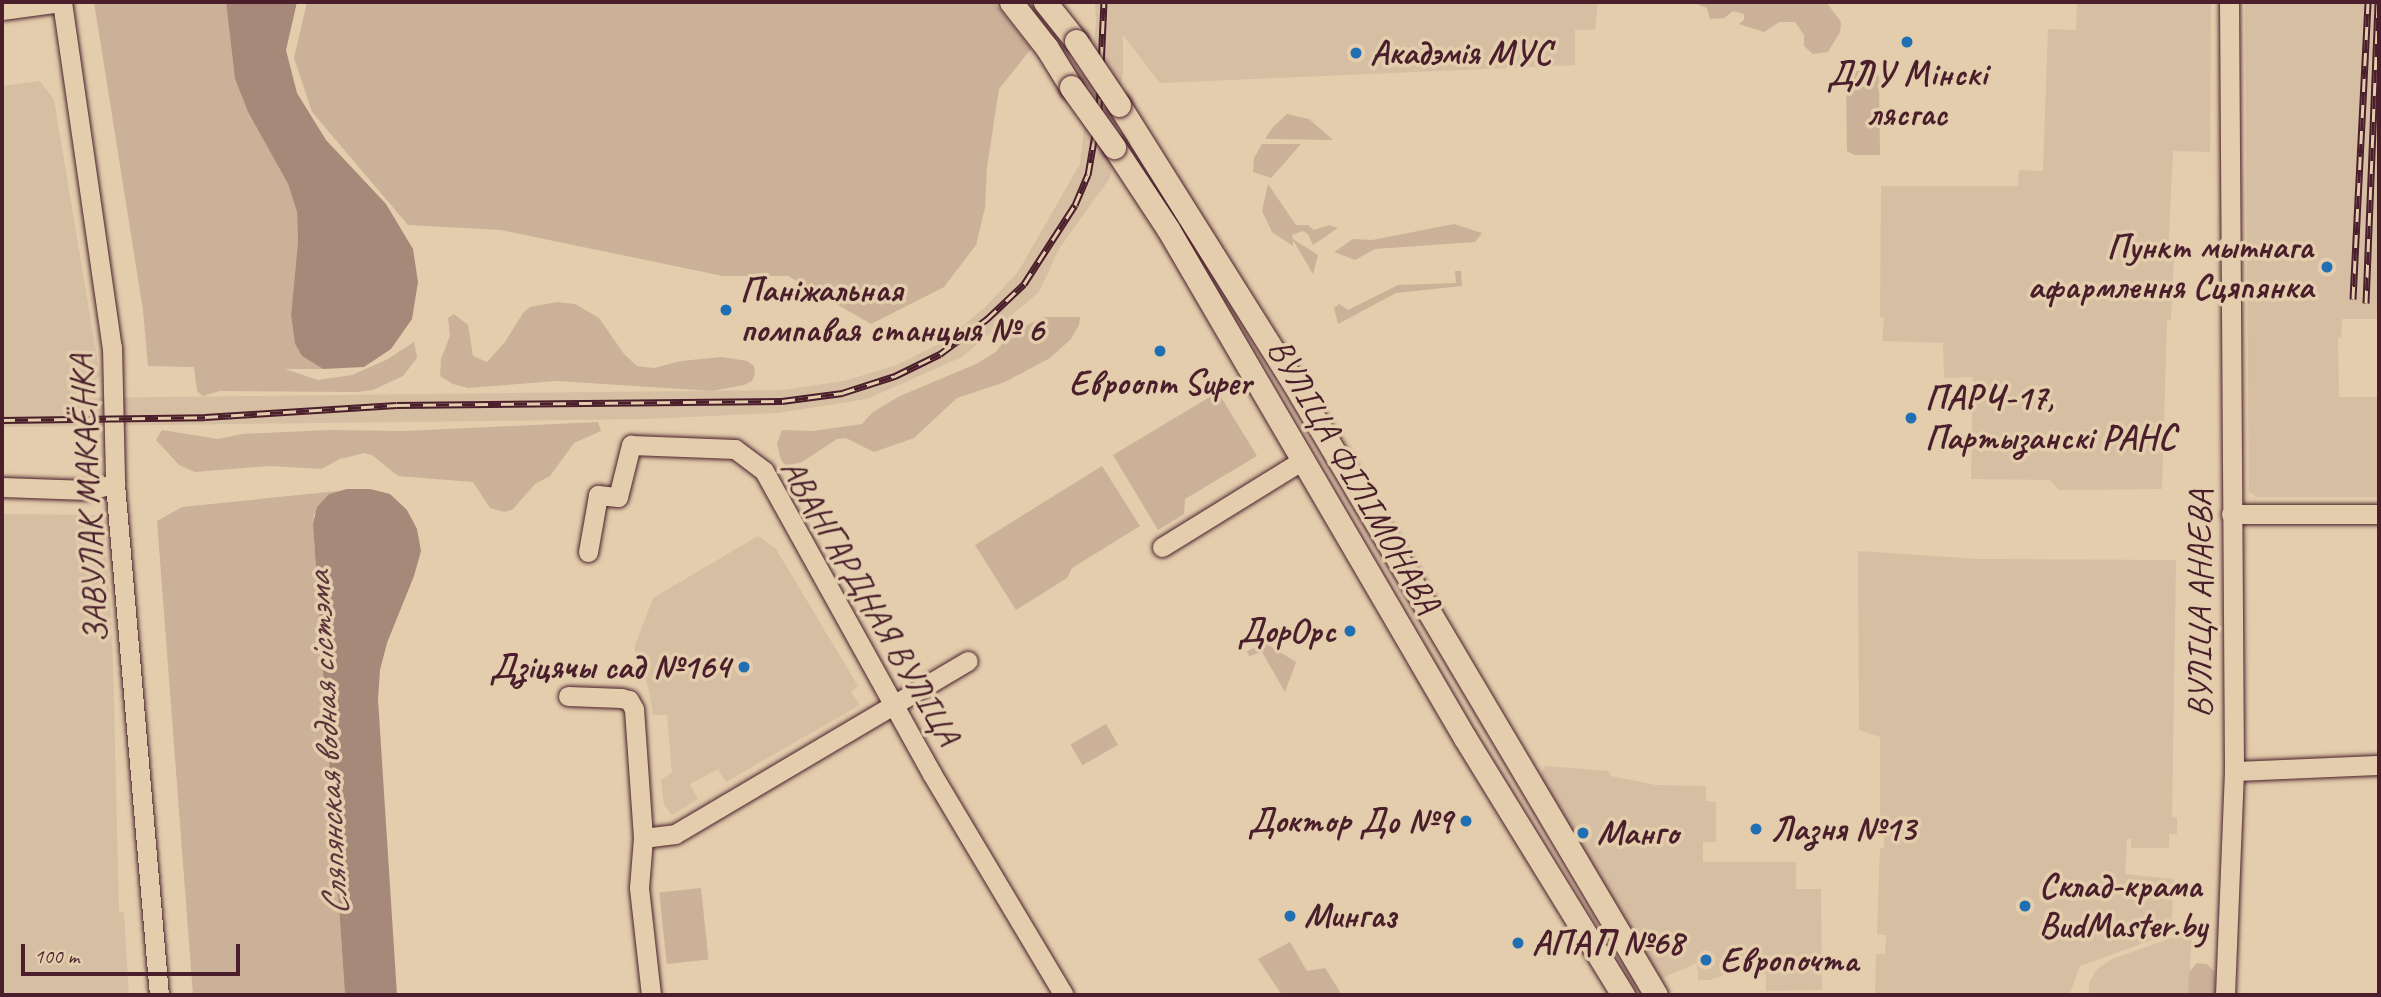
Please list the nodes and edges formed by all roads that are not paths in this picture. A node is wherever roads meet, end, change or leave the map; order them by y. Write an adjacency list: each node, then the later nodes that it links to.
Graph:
1 (62, 2): 5 (street); 9 (street, ЗАВУЛАК МАКАЁНКА)
2 (1011, 2): 7 (main road, ВУЛІЦА ФІЛІМОНАВА, bridge)
3 (1045, 2): 6 (main road, ВУЛІЦА ФІЛІМОНАВА, bridge)
4 (2230, 2): 11 (street, ВУЛІЦА АНАЕВА)
5 (2, 10)
6 (1294, 384): 7 (main road); 25 (main road, ВУЛІЦА ФІЛІМОНАВА)
7 (1270, 399): 8 (main road, ВУЛІЦА ФІЛІМОНАВА)
8 (1303, 460): 13 (street); 24 (main road, ВУЛІЦА ФІЛІМОНАВА)
9 (115, 484): 10 (street); 21 (street, ЗАВУЛАК МАКАЁНКА)
10 (2, 487)
11 (2231, 514): 12 (street); 19 (street, ВУЛІЦА АНАЕВА)
12 (2379, 514)
13 (1162, 547)
14 (588, 552): 17 (street, АВАНГАРДНАЯ ВУЛІЦА)
15 (968, 662): 17 (street)
16 (568, 696): 20 (street)
17 (893, 706): 20 (street); 23 (street, АВАНГАРДНАЯ ВУЛІЦА)
18 (2379, 765): 19 (street)
19 (2234, 771): 26 (street, ВУЛІЦА АНАЕВА)
20 (643, 838): 22 (street)
21 (159, 995)
22 (651, 995)
23 (1064, 995)
24 (1623, 995)
25 (1656, 995)
26 (2225, 995)

